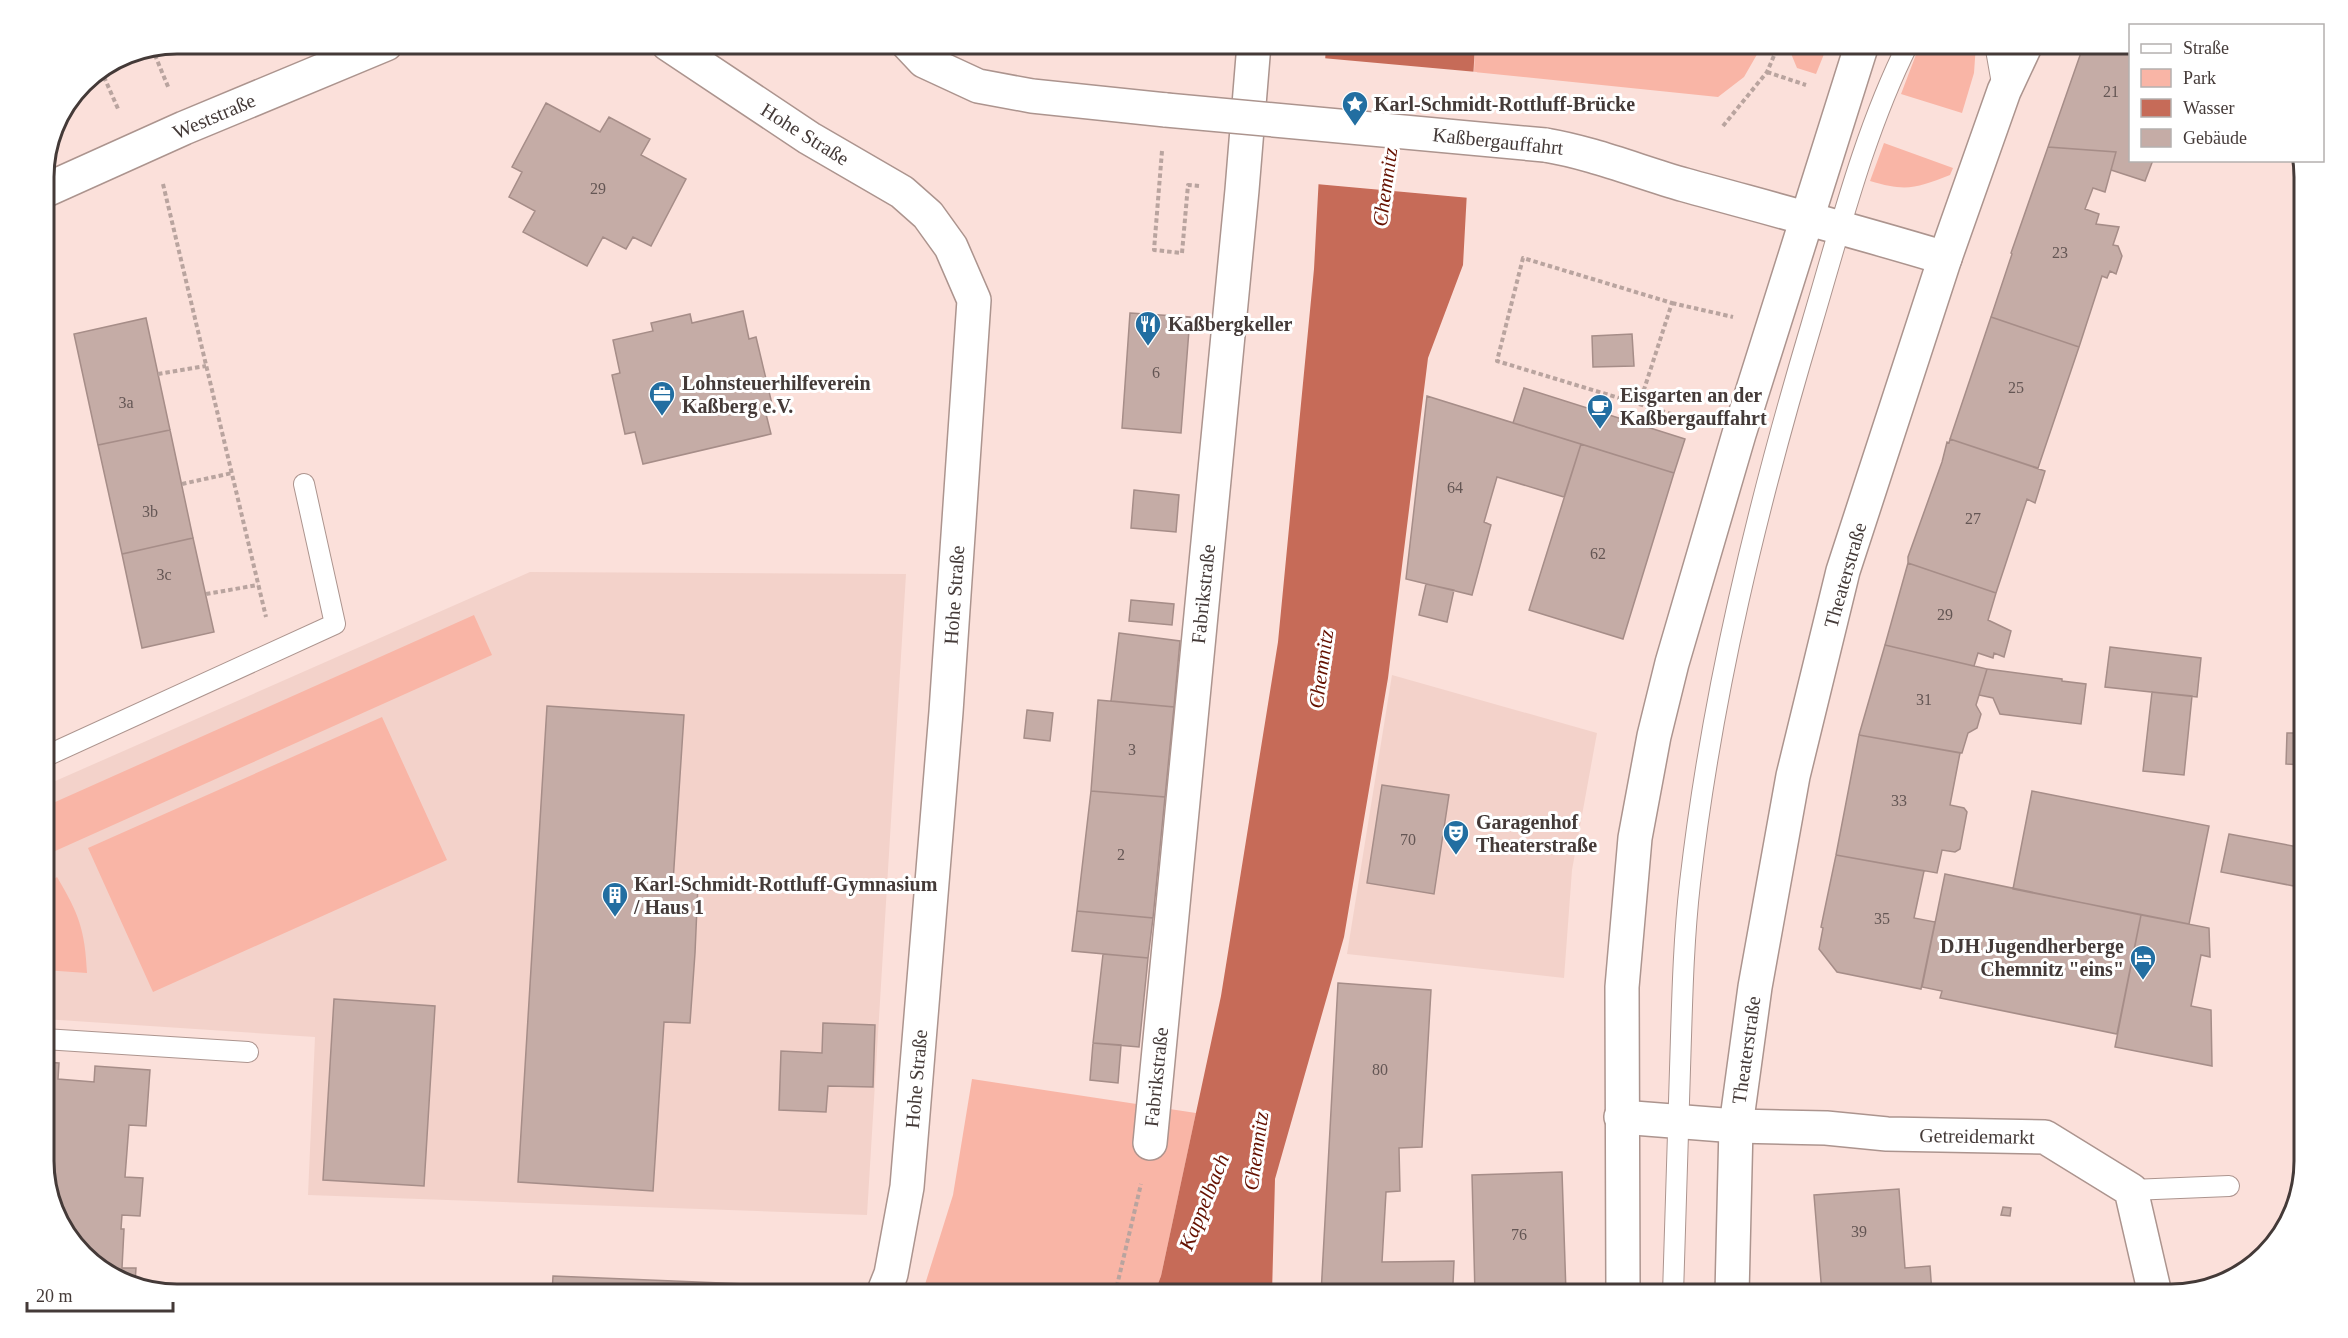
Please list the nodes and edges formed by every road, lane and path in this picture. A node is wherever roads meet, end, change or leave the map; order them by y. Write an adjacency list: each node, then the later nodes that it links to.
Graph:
1 (362, 54): 14 (street, Weststraße)
2 (683, 54): 40 (street, Hohe Straße)
3 (917, 54): 18 (street, Kaßbergauffahrt, bridge)
4 (1253, 54): 37 (street, Fabrikstraße)
5 (1775, 54): 10 (path)
6 (1859, 54): 18 (street)
7 (1904, 54): 19 (lane)
8 (1997, 54): 12 (lane)
9 (2021, 54): 12 (street, Theaterstraße)
10 (1767, 72): 11 (path); 13 (path)
11 (1812, 87)
12 (2004, 91): 20 (street, Theaterstraße)
13 (1723, 126)
14 (153, 142): 16 (street, Weststraße); 23 (path)
15 (1159, 183): 17 (path)
16 (54, 187)
17 (1206, 187)
18 (1808, 219): 19 (street, Kaßbergauffahrt); 22 (street)
19 (1840, 228): 20 (street, Kaßbergauffahrt); 35 (lane)
20 (1945, 258): 36 (street, Theaterstraße)
21 (1672, 303): 22 (path); 25 (path); 25 (path)
22 (1772, 328): 26 (street)
23 (206, 366): 24 (path); 27 (path)
24 (158, 374)
25 (1639, 405): 26 (path)
26 (1739, 435): 34 (street)
27 (232, 473): 28 (path); 30 (path)
28 (182, 484)
29 (304, 484): 31 (lane)
30 (206, 594)
31 (54, 752)
32 (54, 1040): 33 (lane)
33 (248, 1052)
34 (1621, 1118): 35 (street, Theaterstraße); 42 (street)
35 (1678, 1120): 36 (street, Theaterstraße); 43 (lane)
36 (1736, 1126): 39 (street, Getreidemarkt); 44 (street, Theaterstraße)
37 (1150, 1143): 41 (path)
38 (2229, 1186): 39 (lane)
39 (2131, 1190): 45 (street)
40 (888, 1284)
41 (1117, 1284)
42 (1623, 1284)
43 (1673, 1284)
44 (1732, 1284)
45 (2153, 1284)

